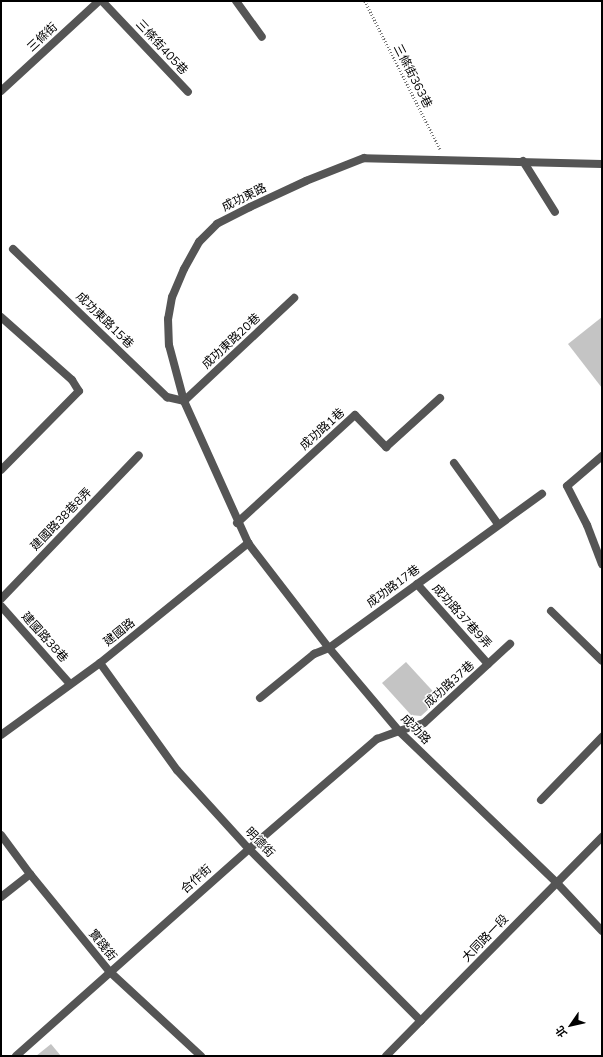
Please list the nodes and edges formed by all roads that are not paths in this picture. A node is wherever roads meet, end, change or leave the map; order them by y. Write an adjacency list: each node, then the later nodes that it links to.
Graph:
1 (99, 1): 5 (street, 三條街)
2 (102, 1): 6 (street, 三條街405巷)
3 (236, 1): 4 (street)
4 (262, 37)
5 (1, 91)
6 (188, 92)
7 (523, 161): 8 (street, 成功東路); 9 (street); 14 (street, 成功東路)
8 (602, 164)
9 (555, 212)
10 (13, 249): 14 (street, 成功東路15巷)
11 (294, 298): 14 (street, 成功東路20巷)
12 (1, 317): 18 (street)
13 (440, 398): 20 (street, 成功路1巷)
14 (184, 401): 20 (street, 成功東路)
15 (139, 455): 25 (street, 建國路38巷8弄)
16 (602, 456): 23 (street)
17 (454, 463): 21 (street)
18 (1, 470)
19 (542, 494): 21 (street, 成功路17巷)
20 (237, 523): 22 (street, 成功路)
21 (498, 524): 24 (street, 成功路17巷)
22 (248, 543): 29 (street, 成功路); 31 (street, 建國路)
23 (602, 564)
24 (417, 584): 29 (street, 成功路17巷); 32 (street, 成功路37巷9弄)
25 (1, 599)
26 (1, 606): 33 (street, 建國路38巷)
27 (551, 611): 30 (street)
28 (510, 644): 32 (street, 成功路37巷)
29 (329, 648): 34 (street, 成功路17巷); 35 (street, 成功路)
30 (602, 661)
31 (100, 663): 33 (street, 建國路); 41 (street, 明德街)
32 (488, 664): 35 (street, 成功路37巷)
33 (70, 684): 36 (street, 建國路)
34 (260, 698)
35 (399, 731): 41 (street, 合作街); 43 (street, 成功路)
36 (1, 735)
37 (602, 737): 38 (street)
38 (541, 800)
39 (1, 835): 42 (street, 實踐街)
40 (602, 837): 43 (street, 大同路一段)
41 (248, 849): 46 (street, 合作街); 47 (street, 明德街)
42 (30, 874): 44 (street); 46 (street, 實踐街)
43 (556, 882): 45 (street, 成功路); 47 (street, 大同路一段)
44 (1, 896)
45 (602, 931)
46 (110, 972): 48 (street, 合作街); 49 (street, 實踐街)
47 (421, 1021): 50 (street, 大同路一段)
48 (16, 1056)
49 (201, 1056)
50 (386, 1056)

